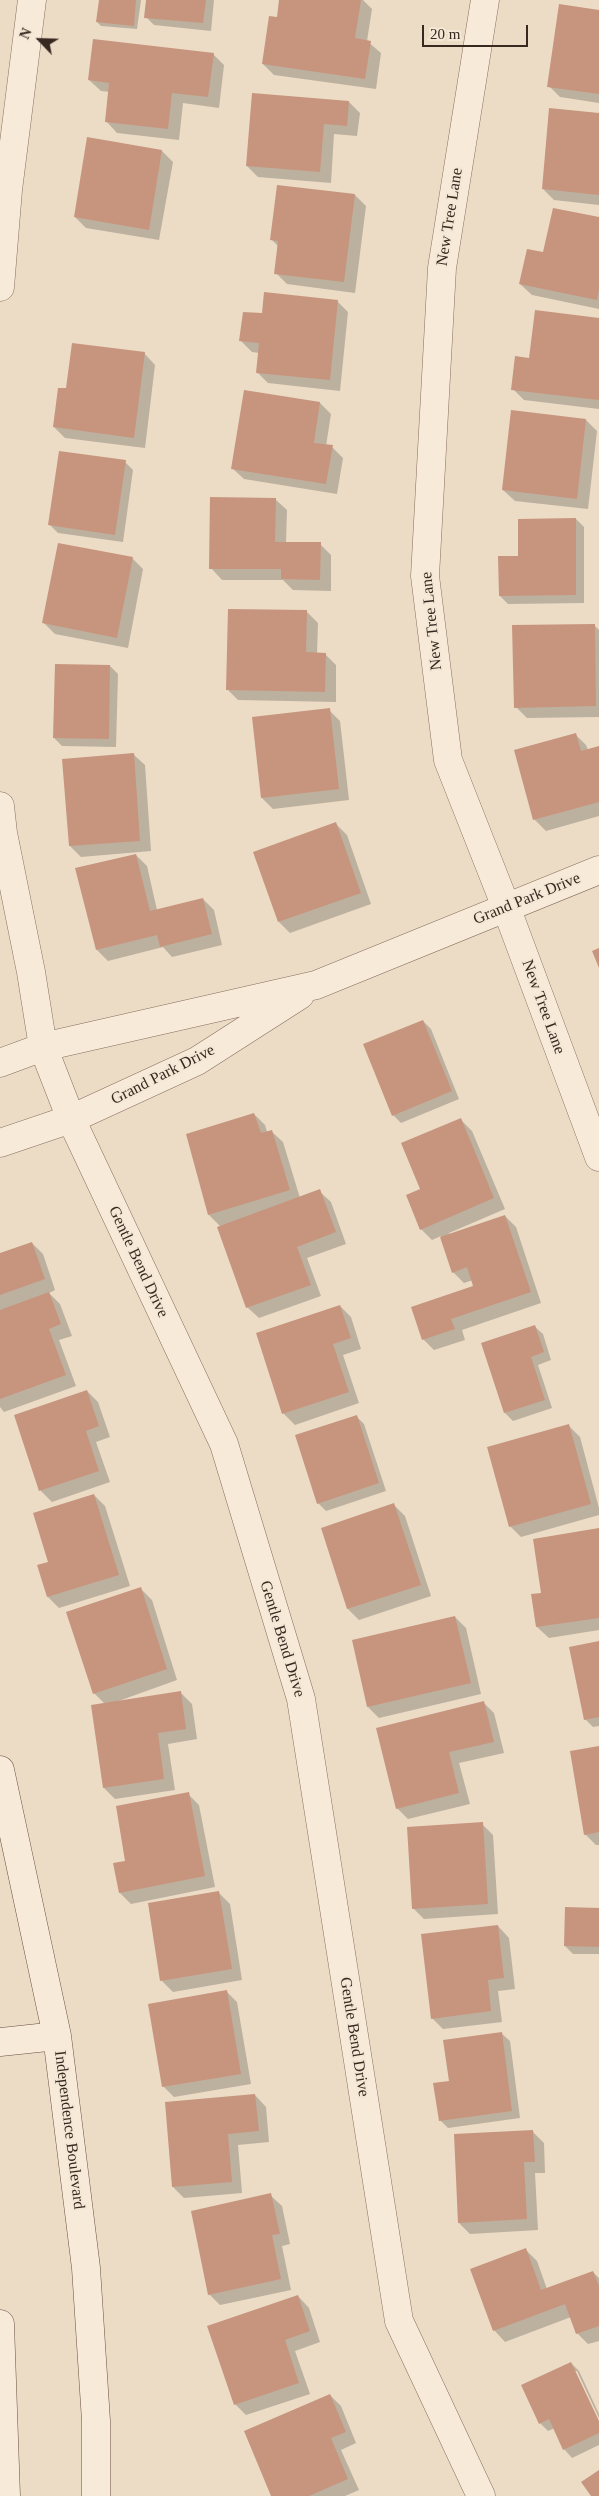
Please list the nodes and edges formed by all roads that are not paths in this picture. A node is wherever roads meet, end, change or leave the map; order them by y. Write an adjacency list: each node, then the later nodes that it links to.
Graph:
1 (32, 0): 3 (street)
2 (485, 0): 6 (street, New Tree Lane)
3 (0, 287)
4 (0, 806): 8 (street, Gentle Bend Drive)
5 (599, 870): 6 (street, Grand Park Drive)
6 (506, 907): 7 (street, Grand Park Drive); 12 (street, New Tree Lane)
7 (316, 985): 8 (street, Grand Park Drive); 10 (street, Grand Park Drive)
8 (43, 1047): 9 (street, Grand Park Drive); 10 (street, Gentle Bend Drive)
9 (0, 1063)
10 (71, 1120): 11 (street, Grand Park Drive); 19 (street, Gentle Bend Drive)
11 (0, 1144)
12 (599, 1157)
13 (0, 1770): 14 (street, Independence Boulevard)
14 (57, 2036): 15 (street); 18 (street, Independence Boulevard)
15 (0, 2042)
16 (0, 2324): 17 (street)
17 (6, 2496)
18 (96, 2496)
19 (481, 2496)

